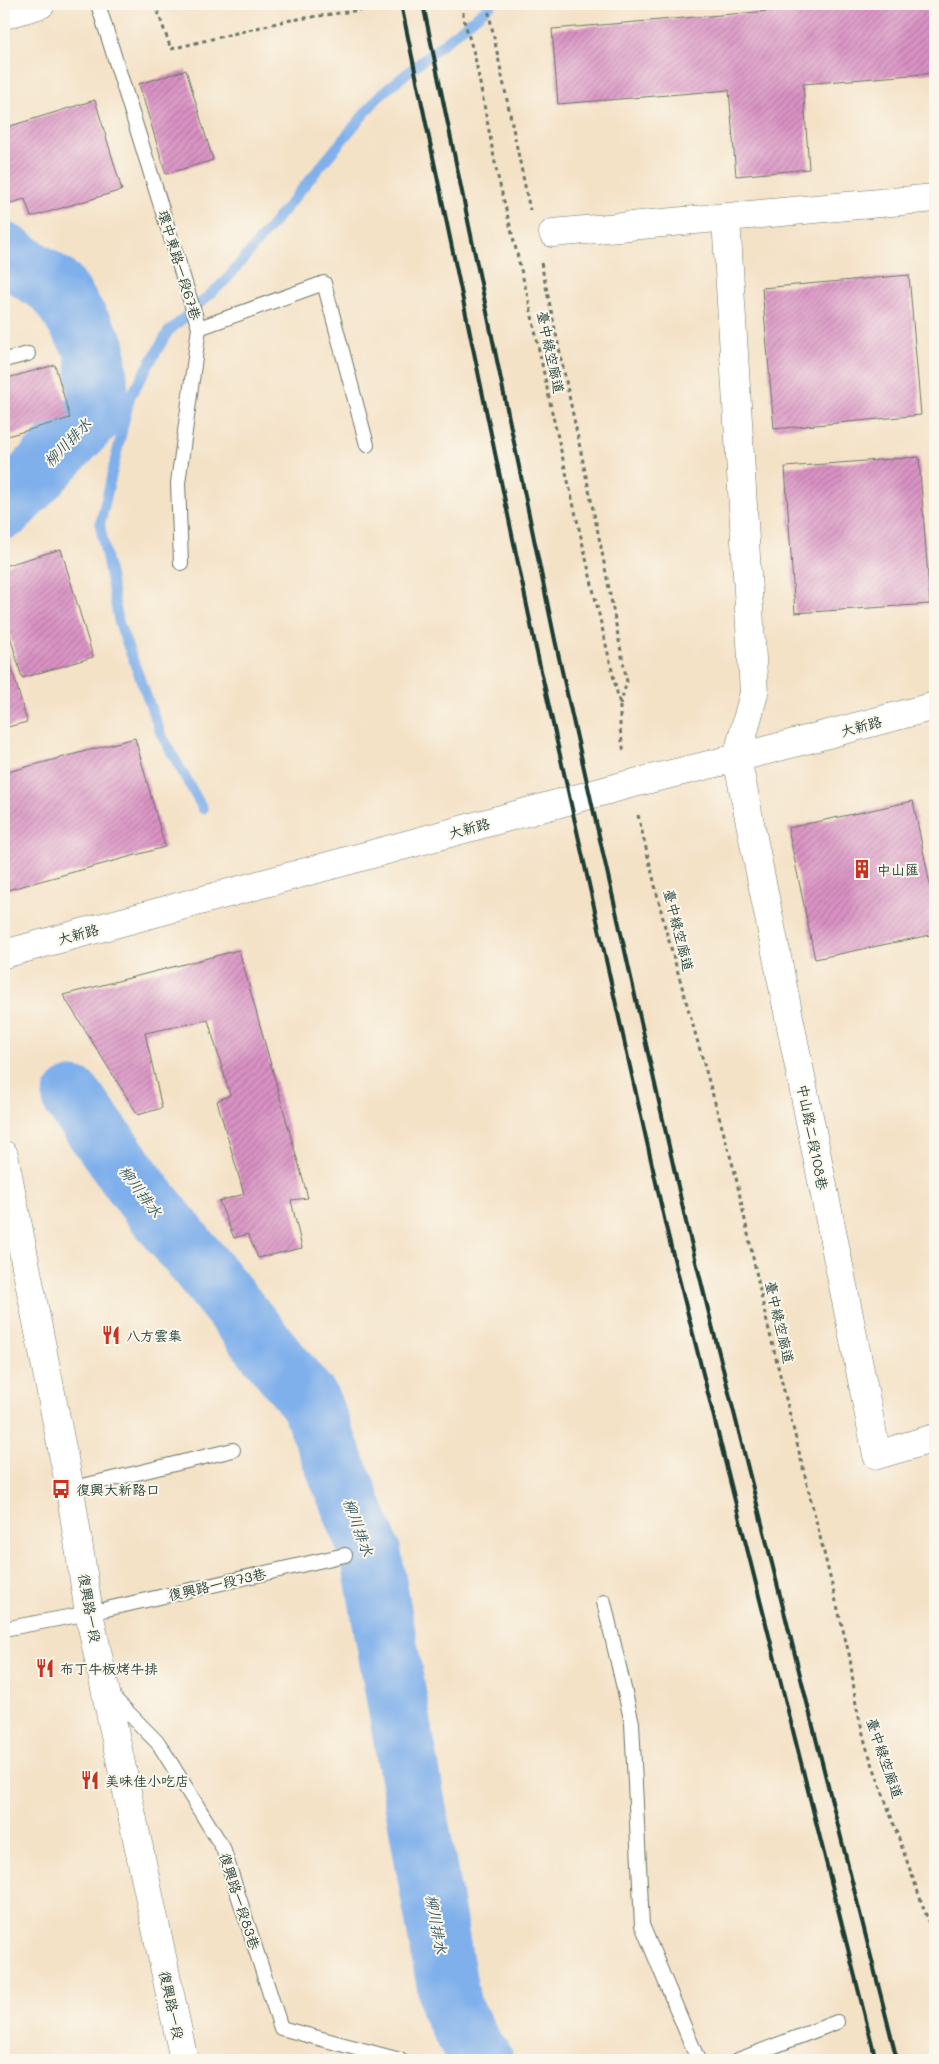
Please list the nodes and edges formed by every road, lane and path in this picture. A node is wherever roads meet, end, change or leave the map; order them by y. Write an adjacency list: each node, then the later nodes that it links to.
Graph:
1 (41, 4): 7 (street)
2 (98, 4): 12 (lane, 環中東路一段67巷)
3 (155, 4): 4 (path)
4 (401, 4)
5 (463, 4): 17 (path, 臺中綠空廊道)
6 (487, 4): 10 (path)
7 (4, 15)
8 (935, 198): 9 (street)
9 (726, 218): 10 (street); 19 (street)
10 (542, 226)
11 (540, 257): 17 (path, 臺中綠空廊道)
12 (199, 328): 15 (lane); 16 (lane, 環中東路一段67巷)
13 (28, 354): 14 (lane)
14 (4, 360)
15 (367, 445)
16 (181, 563)
17 (620, 705): 20 (path, 臺中綠空廊道)
18 (935, 706): 19 (street, 大新路)
19 (736, 758): 20 (street, 大新路); 23 (street, 中山路二段108巷)
20 (630, 784): 21 (street, 大新路); 31 (path, 臺中綠空廊道)
21 (4, 954)
22 (4, 1155): 25 (street, 復興路一段)
23 (935, 1438)
24 (233, 1450): 25 (lane)
25 (70, 1488): 28 (street, 復興路一段)
26 (345, 1555): 28 (lane, 復興路一段73巷)
27 (604, 1602): 35 (lane)
28 (89, 1613): 29 (lane, 復興路一段73巷); 30 (street, 復興路一段)
29 (4, 1629)
30 (106, 1690): 33 (street, 復興路一段); 34 (lane, 復興路一段83巷)
31 (935, 1940)
32 (837, 2022): 36 (lane)
33 (184, 2060)
34 (400, 2060)
35 (698, 2060)
36 (738, 2060)

